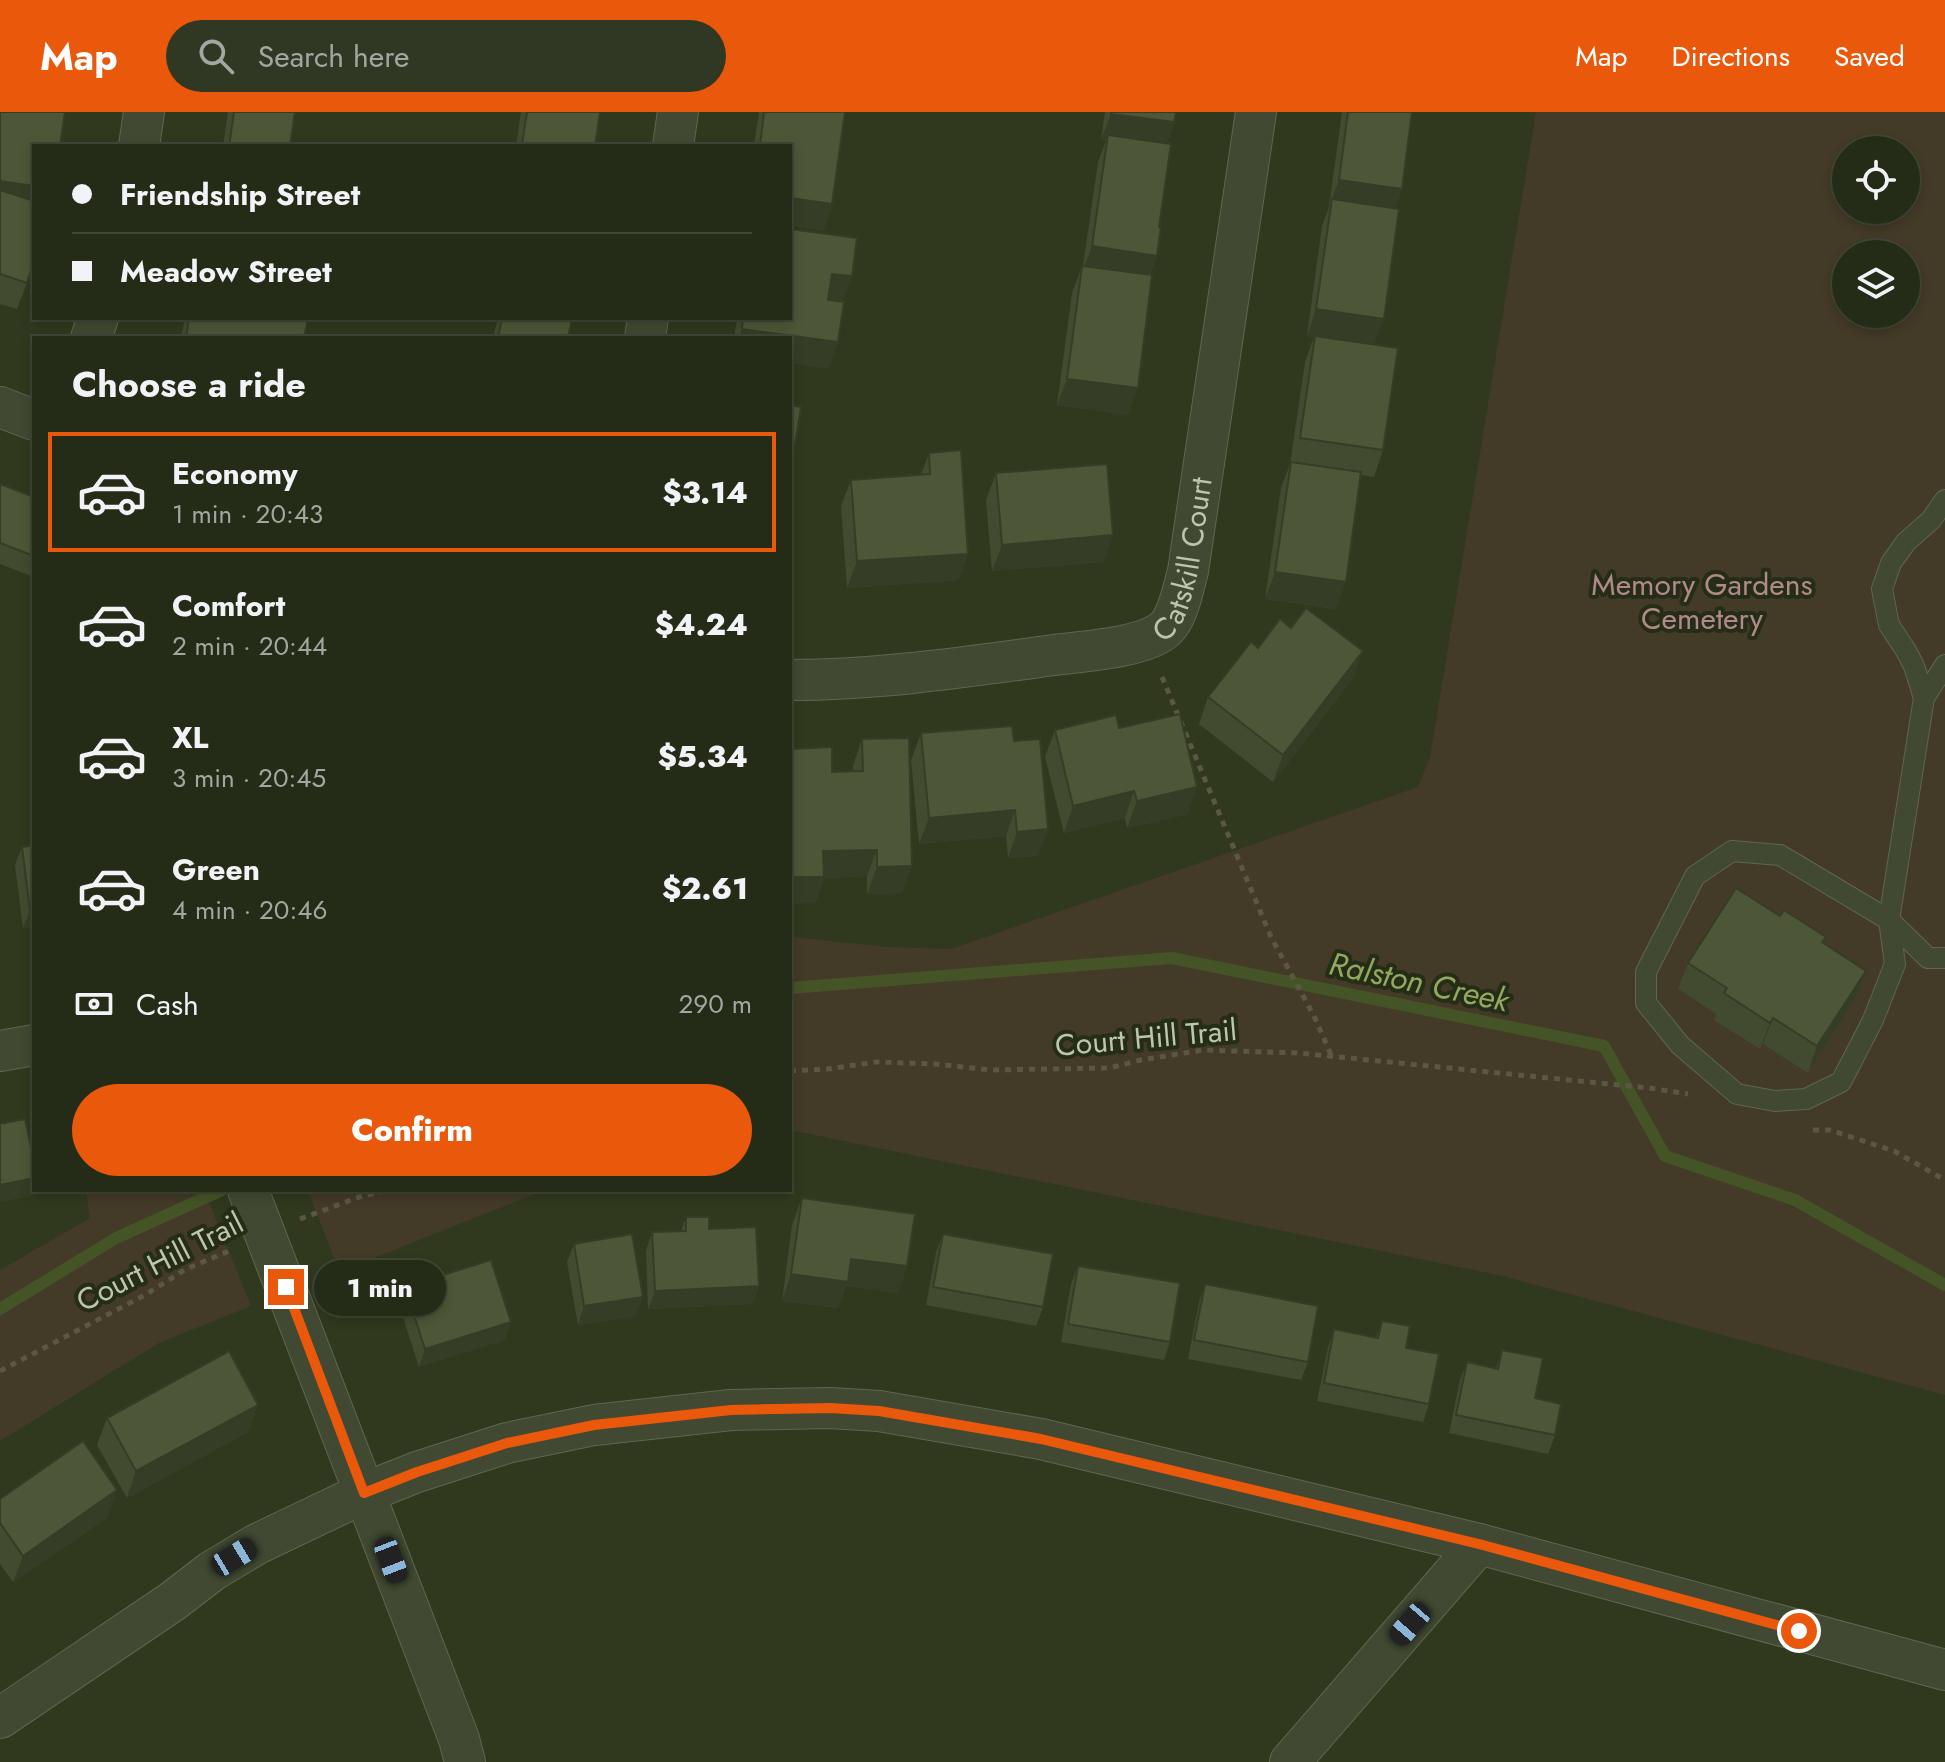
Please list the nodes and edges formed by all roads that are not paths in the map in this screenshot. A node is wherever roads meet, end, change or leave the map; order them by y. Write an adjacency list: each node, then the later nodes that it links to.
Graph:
1 (144, 112): 4 (street)
2 (678, 112): 5 (street)
3 (1256, 112): 10 (street, Catskill Court)
4 (139, 144)
5 (673, 144)
6 (0, 407): 7 (street)
7 (32, 419)
8 (1945, 500): 11 (lane)
9 (1945, 665): 11 (lane)
10 (792, 680)
11 (1924, 698): 12 (lane)
12 (1889, 920): 12 (lane); 13 (lane)
13 (1945, 958)
14 (32, 1045): 15 (street)
15 (0, 1051)
16 (256, 1210): 17 (street)
17 (364, 1493): 18 (street); 20 (street); 21 (street)
18 (1479, 1544): 19 (street); 22 (street)
19 (1945, 1670)
20 (0, 1718)
21 (465, 1762)
22 (1290, 1762)

